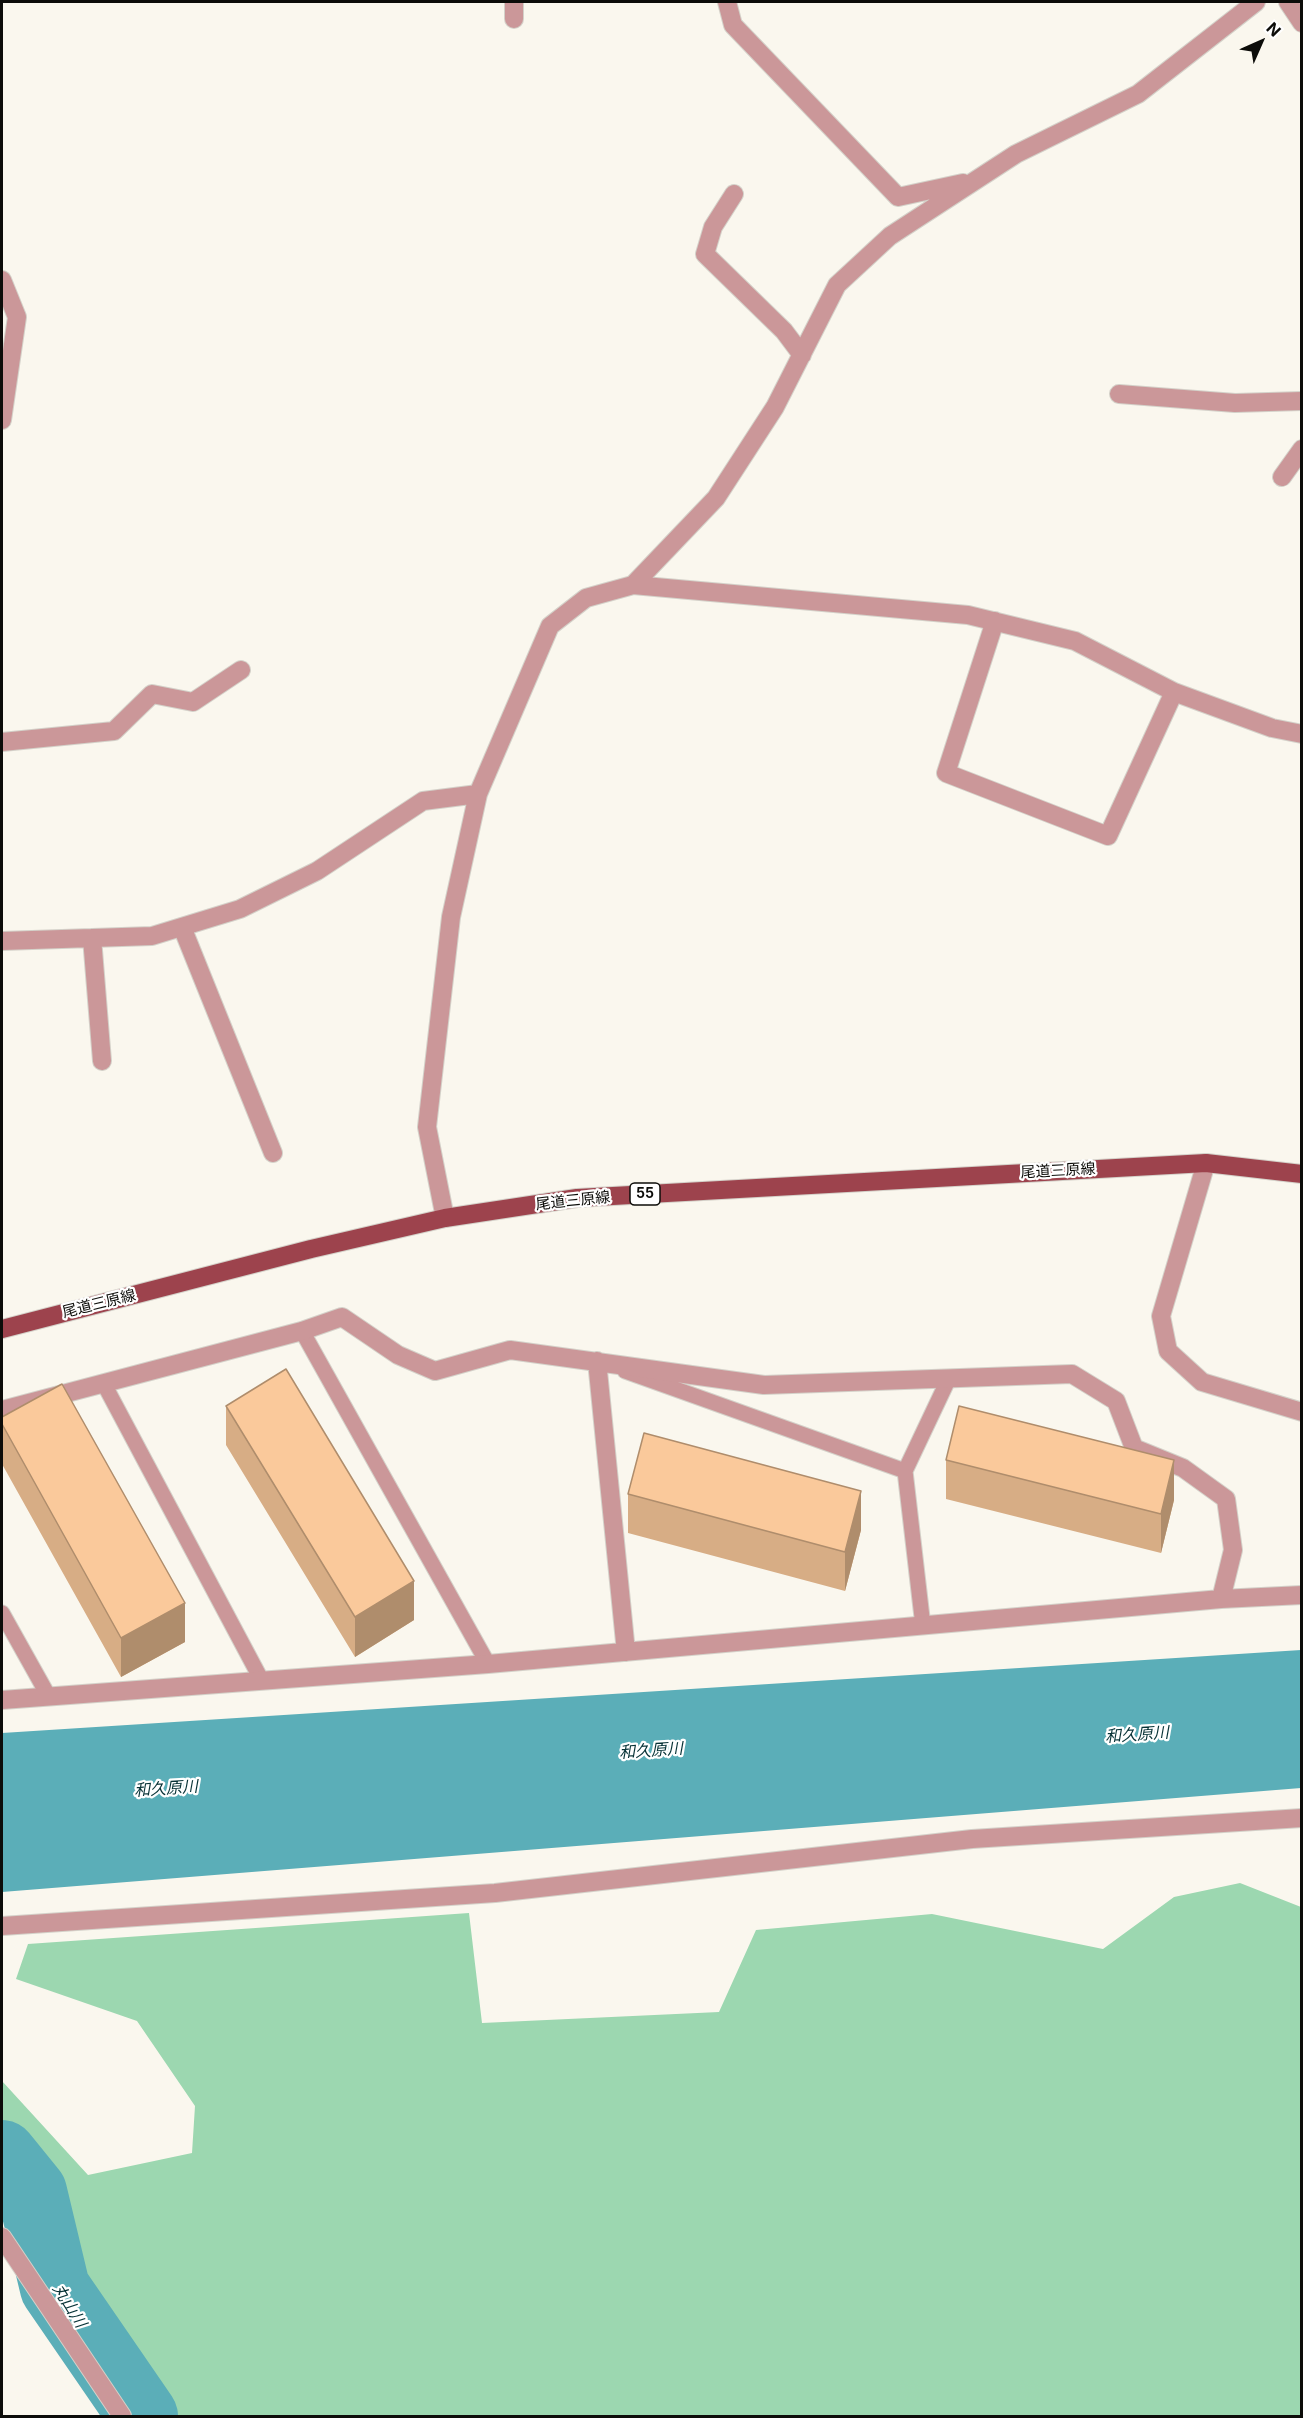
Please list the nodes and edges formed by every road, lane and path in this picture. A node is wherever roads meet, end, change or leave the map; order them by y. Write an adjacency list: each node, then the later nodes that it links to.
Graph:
1 (727, 2): 5 (street)
2 (1256, 2): 5 (street)
3 (1288, 2): 4 (street)
4 (1302, 23)
5 (977, 180): 8 (street)
6 (734, 194): 8 (street)
7 (2, 280): 11 (street)
8 (802, 355): 14 (street)
9 (1119, 394): 10 (street)
10 (1302, 401)
11 (2, 420)
12 (1302, 449): 13 (street)
13 (1282, 477)
14 (633, 585): 15 (street); 20 (street)
15 (995, 621): 17 (street); 17 (street)
16 (241, 670): 19 (street)
17 (1174, 692): 18 (street)
18 (1302, 734)
19 (2, 742)
20 (478, 794): 21 (street); 28 (street)
21 (182, 927): 22 (street); 25 (street)
22 (92, 938): 23 (street); 24 (street)
23 (2, 941)
24 (102, 1061)
25 (273, 1153)
26 (1206, 1163): 27 (main road, 尾道三原線 / 55); 28 (main road, 尾道三原線 / 55); 35 (street)
27 (1302, 1174)
28 (445, 1218): 29 (main road, 尾道三原線 / 55)
29 (2, 1329)
30 (303, 1330): 31 (street); 33 (street); 42 (lane)
31 (597, 1361): 32 (street); 36 (lane); 41 (street)
32 (949, 1378): 36 (lane); 38 (street)
33 (104, 1383): 34 (street); 43 (lane)
34 (2, 1410)
35 (1302, 1412)
36 (905, 1471): 40 (lane)
37 (1302, 1595): 38 (street)
38 (1221, 1599): 40 (street)
39 (2, 1613): 44 (lane)
40 (923, 1626): 41 (street)
41 (626, 1652): 42 (street)
42 (488, 1664): 43 (street)
43 (262, 1681): 44 (street)
44 (50, 1697): 45 (street)
45 (2, 1700)
46 (1302, 1818): 47 (street)
47 (2, 1926)
48 (2, 2237): 49 (street)
49 (122, 2416)

